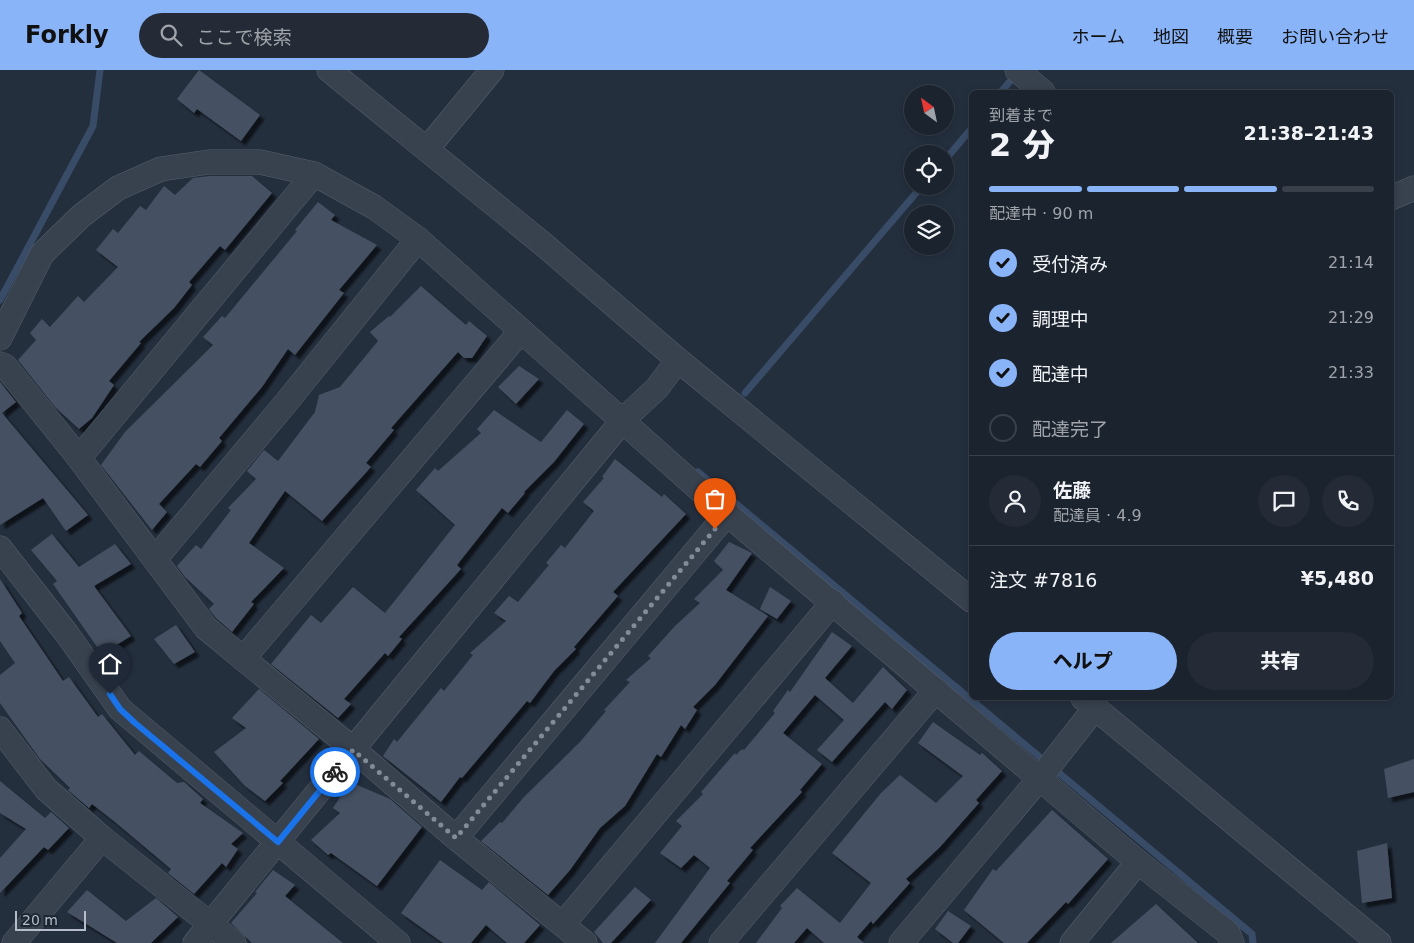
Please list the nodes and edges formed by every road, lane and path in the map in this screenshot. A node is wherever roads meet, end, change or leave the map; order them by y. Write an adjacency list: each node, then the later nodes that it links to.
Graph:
1 (329, 70): 5 (street)
2 (492, 70): 5 (street)
3 (1017, 70): 4 (street)
4 (1041, 90)
5 (427, 149): 12 (street)
6 (314, 174): 9 (street); 11 (street); 15 (street)
7 (1414, 188): 8 (street)
8 (1394, 197)
9 (418, 238): 10 (street); 18 (street)
10 (520, 332): 14 (street); 21 (street)
11 (0, 338)
12 (678, 360): 14 (street); 19 (street)
13 (0, 364): 15 (street)
14 (624, 420): 16 (street); 25 (street)
15 (79, 458): 18 (street)
16 (727, 514): 20 (street); 28 (street)
17 (0, 548): 29 (street)
18 (155, 559): 21 (street)
19 (969, 593)
20 (833, 602): 22 (street); 32 (street)
21 (244, 659): 25 (street)
22 (936, 690): 26 (street); 38 (street)
23 (1089, 703): 26 (street); 42 (street)
24 (3, 740): 27 (street)
25 (353, 750): 28 (street); 29 (street)
26 (1047, 770): 30 (street); 39 (street)
27 (102, 838): 31 (street); 33 (street)
28 (456, 838): 32 (street)
29 (278, 842): 31 (street); 36 (street)
30 (1138, 862): 40 (street); 41 (street)
31 (212, 923): 34 (street); 35 (street)
32 (564, 924): 37 (street)
33 (14, 943)
34 (195, 943)
35 (234, 943)
36 (398, 943)
37 (585, 943)
38 (722, 943)
39 (901, 943)
40 (1072, 943)
41 (1232, 943)
42 (1379, 943)

